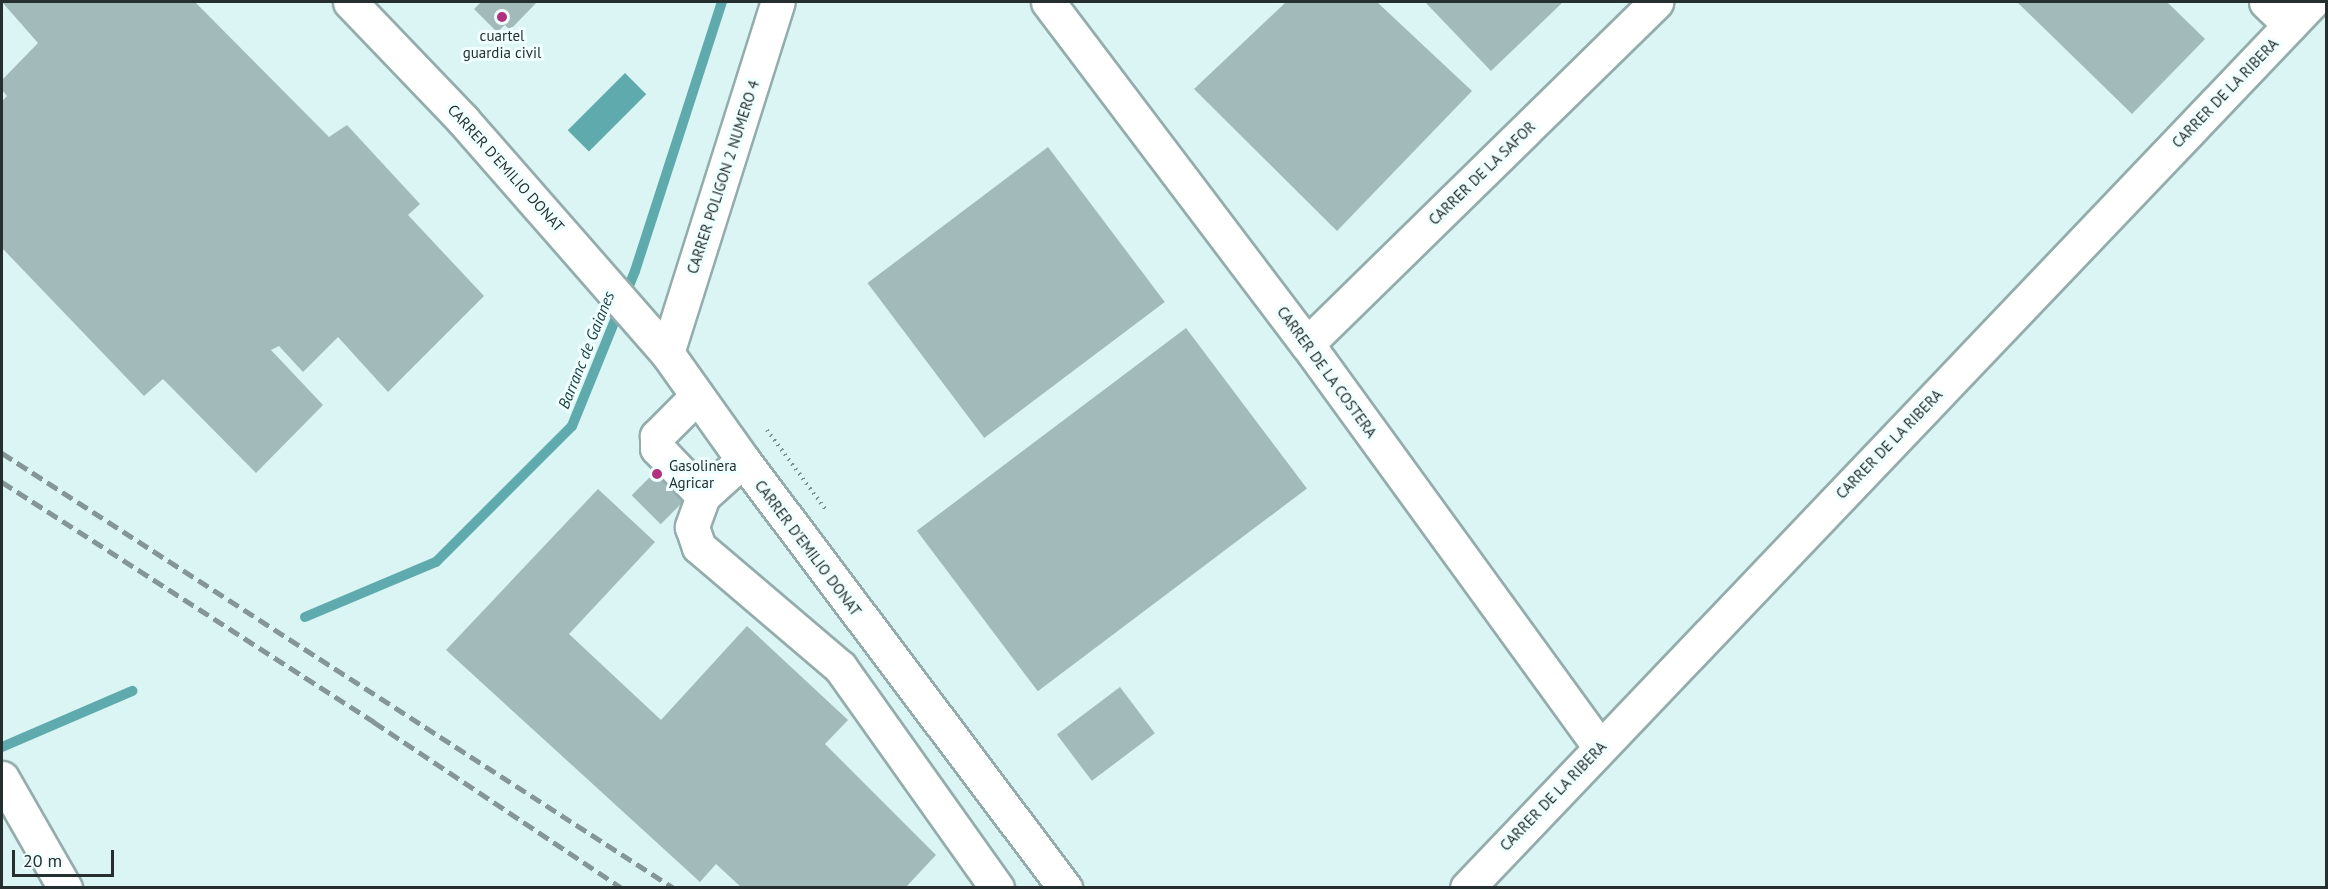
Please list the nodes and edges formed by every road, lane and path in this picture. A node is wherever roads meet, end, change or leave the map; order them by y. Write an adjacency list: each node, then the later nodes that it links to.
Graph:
1 (350, 2): 9 (street, CARRER D'EMILIO DONAT)
2 (778, 2): 9 (street, CARRER POLIGON 2 NUMERO 4)
3 (1048, 2): 8 (street, CARRER DE LA COSTERA)
4 (1656, 2): 8 (street, CARRER DE LA SAFOR)
5 (2266, 2): 7 (street)
6 (2312, 2): 7 (street, CARRER DE LA RIBERA)
7 (2290, 25): 13 (street, CARRER DE LA RIBERA)
8 (1307, 344): 13 (street, CARRER DE LA COSTERA)
9 (667, 353): 10 (street, CARRER D'EMILIO DONAT)
10 (697, 396): 11 (street, CARRER D'EMILIO DONAT); 12 (street)
11 (742, 460): 12 (street); 17 (street, CARRER D'EMILIO DONAT)
12 (703, 496): 16 (street)
13 (1600, 747): 18 (street, CARRER DE LA RIBERA)
14 (6, 786): 15 (street)
15 (65, 888)
16 (998, 888)
17 (1065, 888)
18 (1467, 888)

